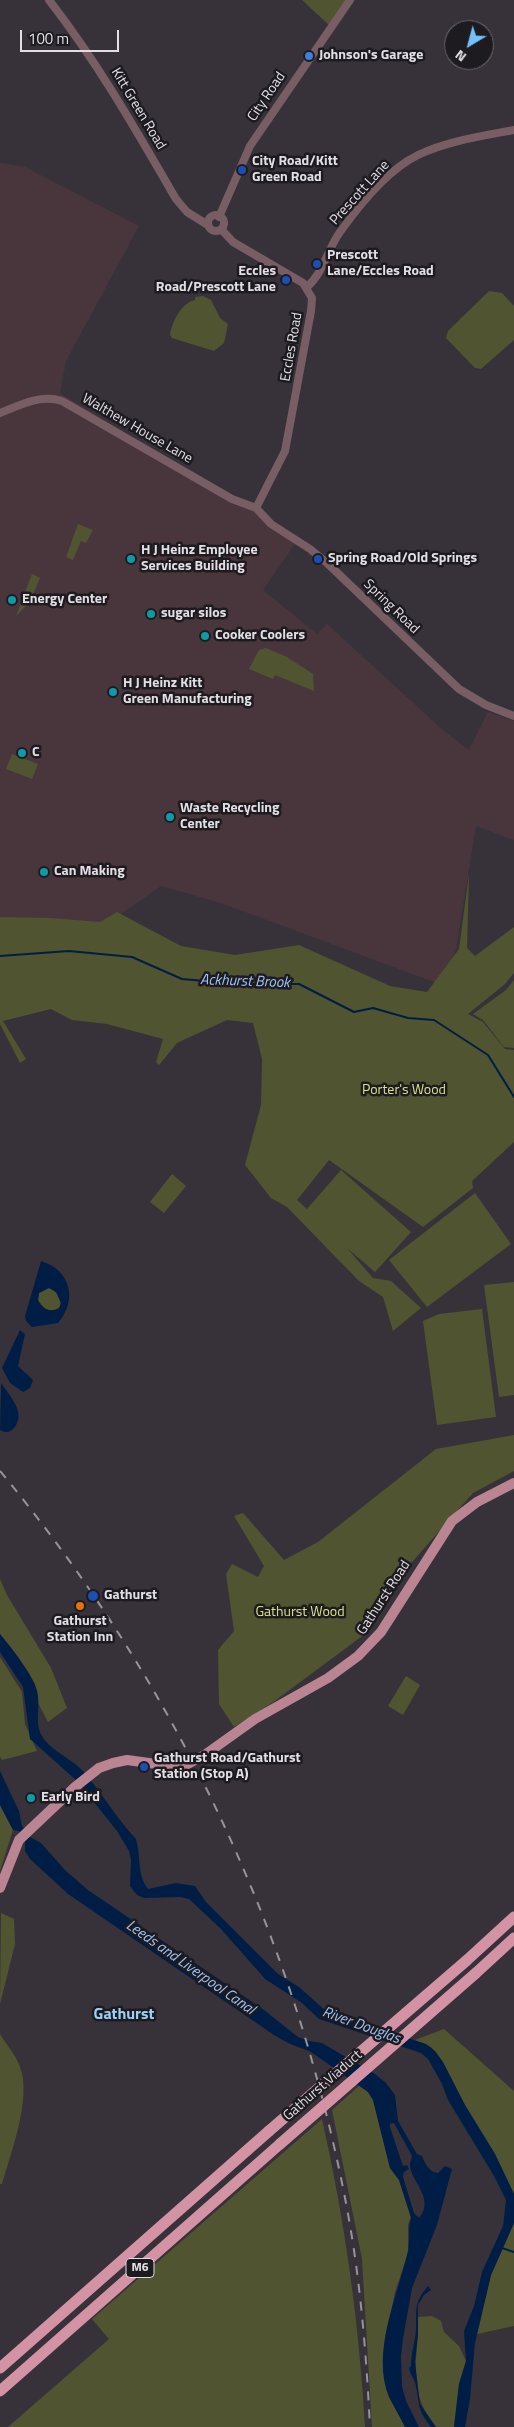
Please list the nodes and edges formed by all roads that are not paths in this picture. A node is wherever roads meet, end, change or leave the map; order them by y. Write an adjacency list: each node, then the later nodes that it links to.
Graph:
1 (49, 0): 5 (street, Kitt Green Road)
2 (350, 0): 4 (street, City Road)
3 (514, 130): 7 (street, Prescott Lane)
4 (219, 217): 5 (street); 6 (street)
5 (208, 225): 6 (street)
6 (221, 229): 7 (street)
7 (307, 287): 9 (street, Eccles Road)
8 (0, 413): 9 (street, Walthew House Lane)
9 (256, 508): 10 (street, Spring Road)
10 (514, 716)
11 (514, 1483): 12 (main road, Gathurst Road)
12 (0, 1888)
13 (514, 1917): 15 (highway, Gathurst Viaduct / M6, bridge)
14 (514, 1938): 16 (highway, Gathurst Viaduct / M6, bridge)
15 (0, 2368)
16 (0, 2391)

